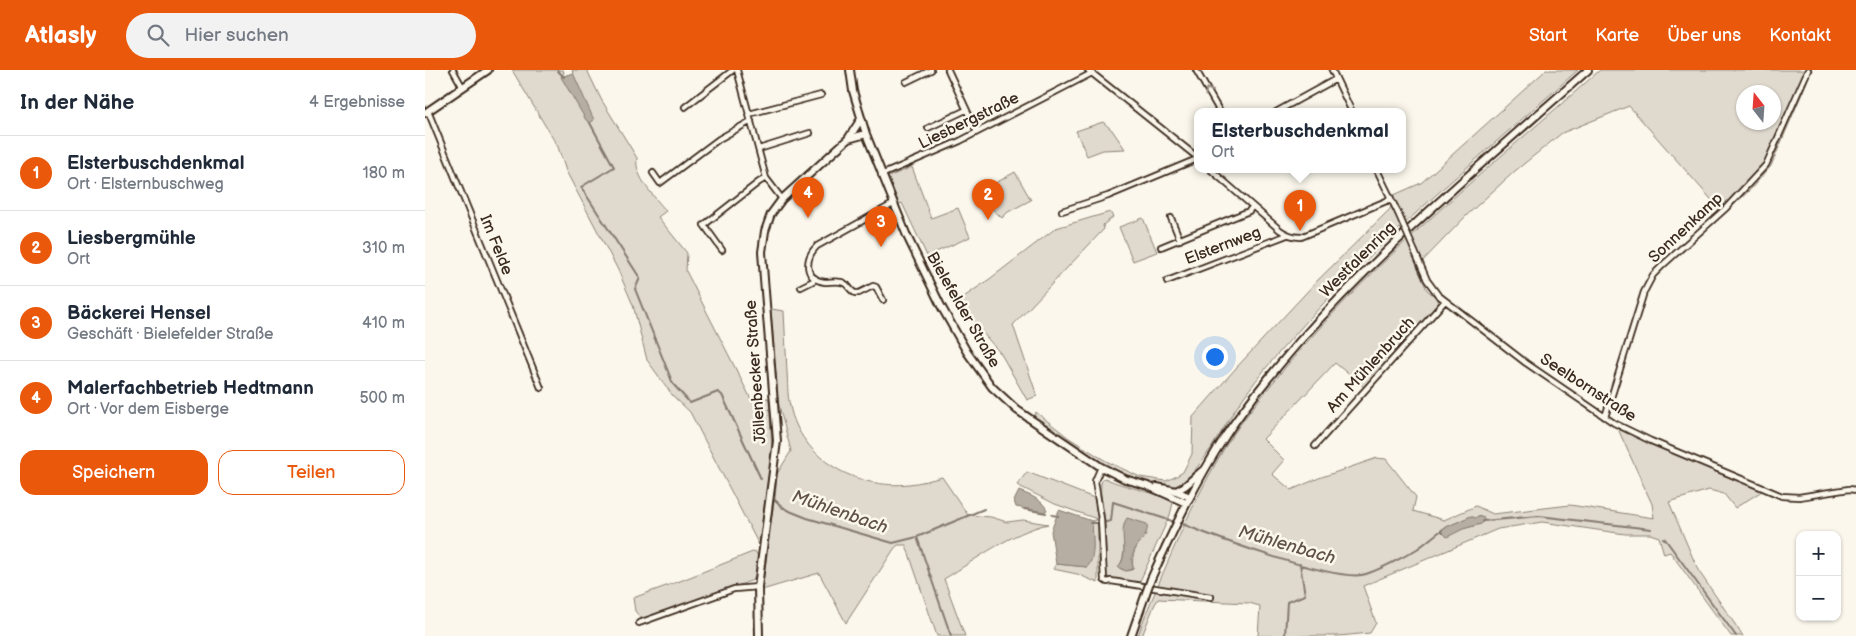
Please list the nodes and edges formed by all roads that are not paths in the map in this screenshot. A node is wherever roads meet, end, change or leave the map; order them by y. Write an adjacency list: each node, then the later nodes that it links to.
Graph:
1 (453, 70): 15 (street)
2 (488, 70): 15 (main road)
3 (735, 70): 17 (street); 23 (street)
4 (850, 70): 24 (main road, Bielefelder Straße)
5 (931, 70): 14 (street)
6 (947, 70): 21 (street)
7 (1088, 70): 12 (street)
8 (1196, 70): 18 (street, one-way to 8)
9 (1332, 70): 13 (street)
10 (1588, 70): 58 (main road, Westfalenring)
11 (1808, 70): 55 (street, Sonnenkamp)
12 (1092, 73): 27 (street, Liesbergstraße); 32 (street)
13 (1336, 79): 19 (street); 20 (street)
14 (905, 82)
15 (462, 86): 22 (main road)
16 (821, 95): 23 (street)
17 (685, 107)
18 (1218, 108)
19 (1283, 108)
20 (1350, 108)
21 (966, 110): 26 (street); 27 (street)
22 (427, 112): 54 (street, Im Felde)
23 (749, 114): 25 (street)
24 (861, 119): 29 (main road, Bielefelder Straße); 30 (main road, Jöllenbecker Straße)
25 (751, 121): 31 (street); 34 (street)
26 (928, 128)
27 (977, 132): 37 (street, Liesbergstraße)
28 (810, 133): 31 (street)
29 (866, 134): 30 (main road, Jöllenbecker Straße); 37 (main road, Bielefelder Straße)
30 (848, 139): 39 (main road, Jöllenbecker Straße)
31 (759, 149): 38 (street)
32 (1194, 156)
33 (1194, 159): 43 (street)
34 (653, 173)
35 (1214, 173): 42 (street)
36 (1378, 173): 40 (street, Seelbornstraße)
37 (881, 175): 41 (main road, Bielefelder Straße)
38 (766, 178): 39 (street); 48 (street)
39 (780, 197): 64 (main road, Jöllenbecker Straße)
40 (1391, 199): 45 (street, Elsternweg); 53 (street, Seelbornstraße, bridge)
41 (893, 204): 49 (street); 57 (main road, Bielefelder Straße)
42 (1252, 207): 45 (street); 46 (street)
43 (1062, 211)
44 (1171, 218): 46 (street)
45 (1287, 235): 50 (street, Elsternweg)
46 (1180, 240): 47 (street)
47 (1161, 247)
48 (722, 250)
49 (815, 278): 51 (street); 52 (street)
50 (1167, 281)
51 (801, 287)
52 (883, 300)
53 (1445, 301): 55 (street, Seelbornstraße); 56 (street, Am Mühlenbruch)
54 (541, 388)
55 (1605, 417): 61 (street, Seelbornstraße)
56 (1315, 446)
57 (1101, 467): 59 (main road, Bielefelder Straße); 65 (street)
58 (1205, 469): 60 (main road); 62 (main road, Westfalenring)
59 (1148, 486): 60 (main road, Bielefelder Straße); 63 (main road, Bielefelder Straße)
60 (1176, 490): 62 (main road, Bielefelder Straße)
61 (1856, 490)
62 (1190, 497): 63 (main road, Westfalenring)
63 (1186, 503): 68 (main road, bridge)
64 (758, 587): 66 (street); 67 (main road, Jöllenbecker Straße)
65 (1211, 597)
66 (639, 623)
67 (759, 636)
68 (1131, 636)

